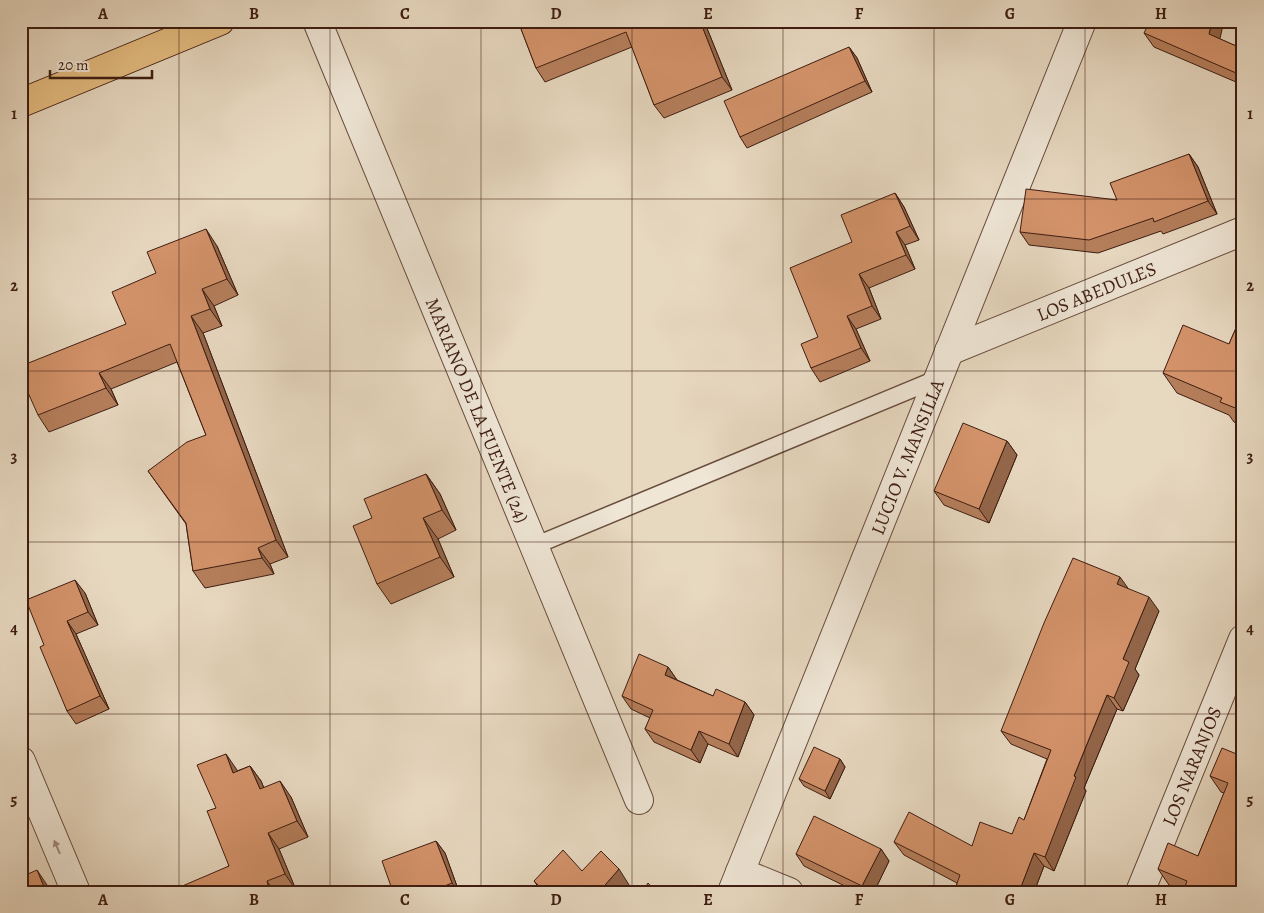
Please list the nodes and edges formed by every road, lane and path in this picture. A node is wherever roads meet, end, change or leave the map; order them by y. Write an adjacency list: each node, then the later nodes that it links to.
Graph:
1 (220, 21): 4 (highway)
2 (316, 21): 8 (street, MARIANO DE LA FUENTE (24))
3 (1082, 21): 6 (street, LUCIO V. MANSILLA)
4 (21, 103)
5 (1243, 231): 6 (street, LOS ABEDULES)
6 (949, 351): 7 (street, LUCIO V. MANSILLA)
7 (939, 378): 8 (lane); 12 (street, LUCIO V. MANSILLA)
8 (534, 546): 11 (street, MARIANO DE LA FUENTE (24))
9 (1243, 639): 15 (street, LOS NARANJOS)
10 (21, 762): 13 (street, one-way to 10)
11 (639, 800)
12 (736, 882): 14 (street)
13 (76, 892)
14 (789, 892)
15 (1140, 892)

